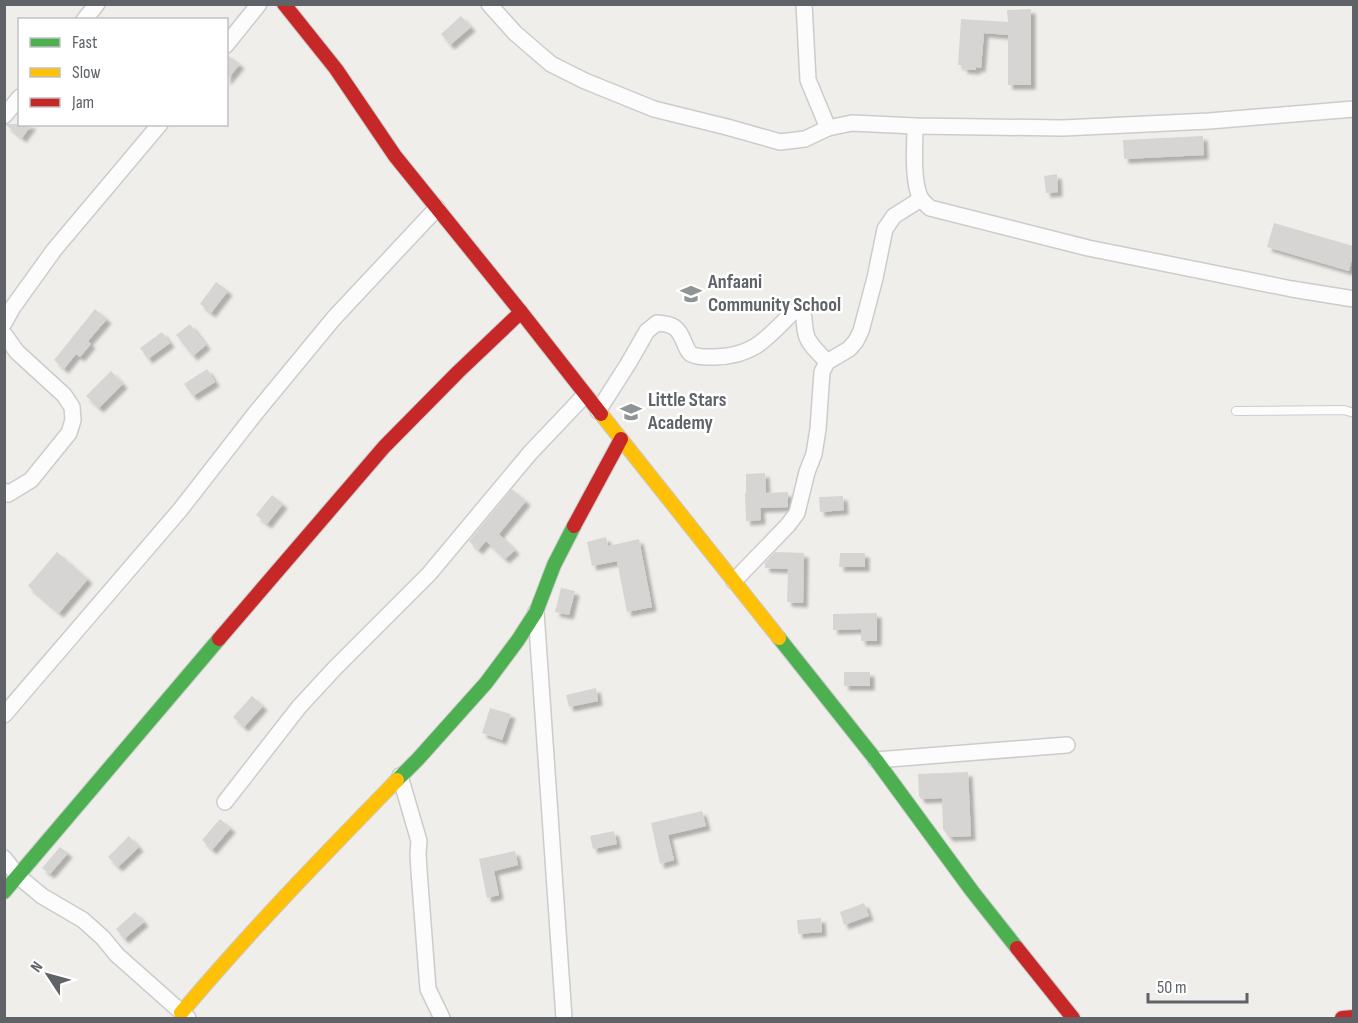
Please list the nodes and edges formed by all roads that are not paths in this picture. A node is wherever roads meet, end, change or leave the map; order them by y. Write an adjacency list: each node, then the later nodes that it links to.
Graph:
1 (97, 4): 6 (street)
2 (260, 4): 7 (street)
3 (284, 4): 15 (street)
4 (489, 4): 13 (street)
5 (804, 4): 13 (street)
6 (86, 18)
7 (228, 43)
8 (18, 99): 10 (street)
9 (1353, 109): 12 (street)
10 (4, 116)
11 (158, 126): 18 (street)
12 (915, 126): 13 (street); 14 (street)
13 (828, 128)
14 (921, 199): 16 (street); 20 (street)
15 (437, 208): 17 (street); 29 (street)
16 (1353, 298)
17 (521, 312): 21 (street); 35 (street)
18 (4, 323)
19 (4, 334): 26 (street)
20 (827, 362): 22 (street); 27 (street)
21 (585, 395): 22 (street); 33 (street)
22 (598, 411): 25 (street)
23 (1236, 411): 24 (lane)
24 (1353, 413)
25 (621, 439): 27 (street); 28 (street)
26 (4, 491)
27 (734, 581): 31 (street)
28 (536, 612): 32 (street); 40 (street)
29 (4, 715)
30 (1067, 745): 31 (street)
31 (876, 760): 41 (street)
32 (400, 776): 37 (street); 39 (street)
33 (225, 802)
34 (4, 858): 35 (street)
35 (18, 876): 36 (street); 37 (street)
36 (4, 892)
37 (185, 1016)
38 (1353, 1017): 42 (street)
39 (442, 1018)
40 (564, 1018)
41 (1073, 1018)
42 (1342, 1018)

